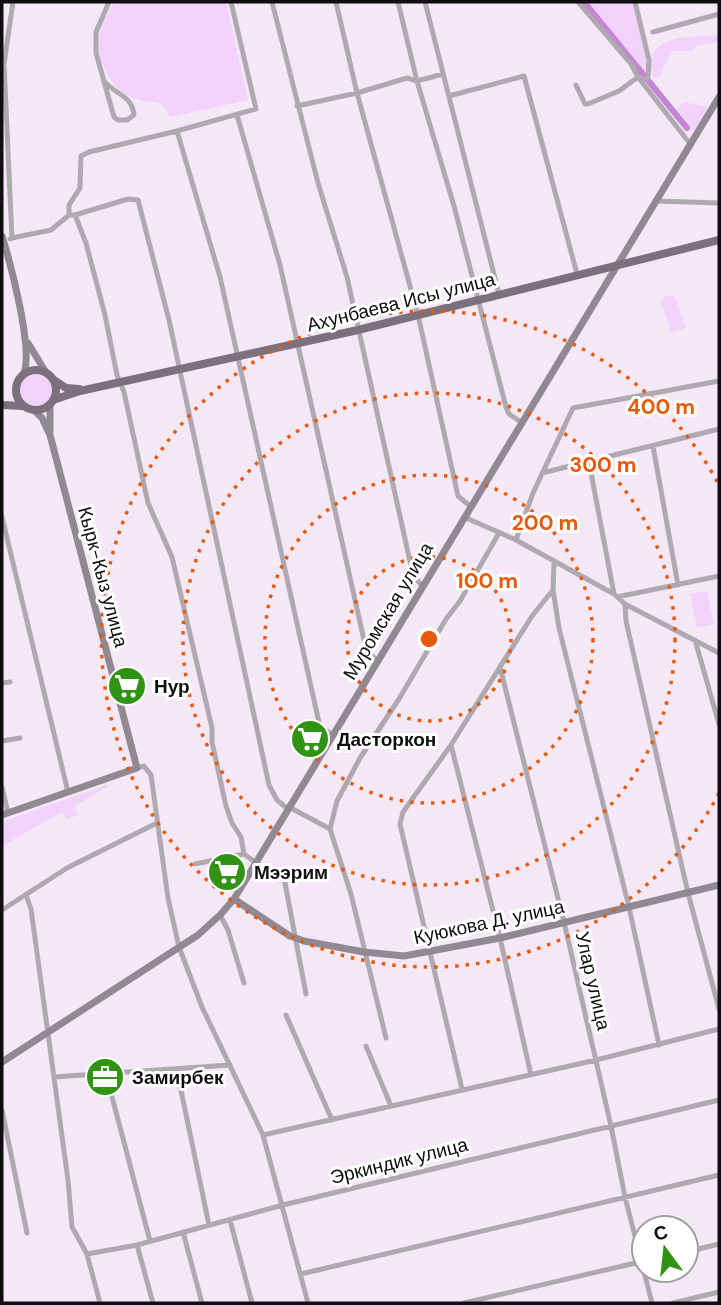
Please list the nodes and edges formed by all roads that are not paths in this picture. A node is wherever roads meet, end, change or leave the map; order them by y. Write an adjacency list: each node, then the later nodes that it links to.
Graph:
1 (13, 2): 28 (street)
2 (109, 2): 15 (street)
3 (231, 2): 21 (street)
4 (272, 2): 20 (street)
5 (336, 2): 17 (street)
6 (398, 2): 14 (street)
7 (425, 2): 12 (street)
8 (578, 2): 13 (street)
9 (635, 2): 13 (street)
10 (719, 14): 11 (street)
11 (653, 32)
12 (443, 74): 14 (street); 18 (street)
13 (643, 79): 16 (street); 23 (street)
14 (417, 81): 17 (street); 33 (street)
15 (105, 82): 15 (street)
16 (576, 85)
17 (357, 93): 20 (street); 34 (street)
18 (449, 96): 31 (street); 32 (street)
19 (719, 97): 23 (street, Муромская улица)
20 (297, 106): 35 (street)
21 (237, 115): 22 (street); 37 (street)
22 (177, 131): 26 (street); 38 (street)
23 (691, 145): 24 (street, Муромская улица)
24 (656, 201): 25 (street); 30 (street, Муромская улица)
25 (719, 203)
26 (72, 215): 28 (street); 39 (street); 44 (street)
27 (3, 239): 28 (street); 36 (street)
28 (12, 239)
29 (718, 241): 30 (main road, Ахунбаева Исы улица)
30 (617, 265): 31 (main road, Ахунбаева Исы улица); 51 (street, Муромская улица)
31 (577, 274): 32 (main road, Ахунбаева Исы улица)
32 (499, 294): 33 (main road, Ахунбаева Исы улица)
33 (478, 299): 34 (main road, Ахунбаева Исы улица); 51 (street)
34 (418, 315): 35 (main road, Ахунбаева Исы улица); 57 (street)
35 (358, 330): 37 (main road, Ахунбаева Исы улица); 65 (street)
36 (26, 340): 40 (street); 41 (street)
37 (299, 344): 38 (main road, Ахунбаева Исы улица); 71 (street)
38 (239, 357): 39 (main road, Ахунбаева Исы улица); 76 (street)
39 (180, 370): 44 (main road, Ахунбаева Исы улица); 83 (street)
40 (45, 372): 41 (main road); 42 (main road)
41 (24, 373): 46 (main road)
42 (54, 380): 45 (main road, Ахунбаева Исы улица); 47 (main road)
43 (719, 381): 56 (street)
44 (121, 384): 45 (main road, Ахунбаева Исы улица); 87 (street)
45 (93, 388): 47 (main road, Ахунбаева Исы улица)
46 (15, 390): 48 (main road); 49 (main road)
47 (51, 402): 50 (main road); 53 (street, Кырк-Кыз улица)
48 (2, 403): 49 (main road)
49 (23, 406): 50 (main road)
50 (34, 410): 53 (street, Кырк-Кыз улица)
51 (521, 422): 57 (street, Муромская улица)
52 (719, 429): 54 (street)
53 (50, 435): 80 (street, Кырк-Кыз улица)
54 (653, 446): 55 (street); 64 (street)
55 (589, 462): 56 (street); 67 (street)
56 (542, 473): 61 (street)
57 (470, 506): 58 (street, Муромская улица)
58 (464, 516): 60 (street); 65 (street, Муромская улица)
59 (2, 517): 82 (street)
60 (499, 533): 61 (street); 86 (street)
61 (516, 540): 62 (street)
62 (554, 562): 66 (street); 67 (street)
63 (719, 576): 64 (street)
64 (678, 585): 67 (street)
65 (422, 586): 71 (street, Муромская улица)
66 (553, 590): 72 (street); 95 (street)
67 (616, 595): 68 (street)
68 (625, 604): 69 (street); 92 (street)
69 (695, 639): 70 (street); 75 (street)
70 (719, 653)
71 (377, 661): 76 (street, Муромская улица)
72 (500, 667): 79 (street); 98 (street, Улар улица)
73 (9, 682): 74 (street)
74 (2, 683)
75 (719, 724)
76 (332, 734): 83 (street, Муромская улица)
77 (20, 738): 78 (street)
78 (2, 741)
79 (451, 745): 100 (street); 102 (street)
80 (136, 768): 82 (street); 85 (street)
81 (2, 787): 84 (street)
82 (68, 792): 84 (street)
83 (289, 808): 86 (street); 88 (street, Муромская улица)
84 (5, 814)
85 (157, 823): 93 (street); 101 (street)
86 (330, 829): 103 (street)
87 (244, 854): 88 (street); 89 (street)
88 (255, 862): 94 (street, Муромская улица)
89 (195, 864)
90 (285, 883): 99 (street)
91 (719, 885): 92 (street, Куюкова Д. улица)
92 (688, 893): 95 (street, Куюкова Д. улица); 106 (street)
93 (26, 895): 96 (street); 109 (street)
94 (234, 899): 97 (street, Муромская улица); 99 (street, Куюкова Д. улица)
95 (629, 907): 98 (street, Куюкова Д. улица); 111 (street)
96 (2, 910)
97 (219, 915): 101 (street, Муромская улица); 104 (street)
98 (564, 922): 100 (street, Куюкова Д. улица); 113 (street, Улар улица)
99 (295, 938): 103 (street, Куюкова Д. улица); 105 (street)
100 (500, 938): 102 (street, Куюкова Д. улица); 118 (street)
101 (179, 947): 109 (street, Муромская улица); 115 (street)
102 (431, 951): 103 (street, Куюкова Д. улица); 120 (street)
103 (364, 952): 110 (street)
104 (244, 983)
105 (306, 994)
106 (719, 1009)
107 (286, 1015): 124 (street)
108 (719, 1029): 111 (street)
109 (48, 1032): 114 (street, Муромская улица); 119 (street)
110 (386, 1038)
111 (659, 1045): 113 (street)
112 (366, 1046): 122 (street)
113 (596, 1060): 118 (street); 125 (street, Улар улица)
114 (2, 1062)
115 (230, 1065): 116 (street); 126 (street)
116 (177, 1071): 117 (street); 132 (street)
117 (106, 1074): 119 (street); 135 (street)
118 (531, 1075): 120 (street)
119 (54, 1077): 139 (street)
120 (462, 1089): 122 (street)
121 (719, 1100): 125 (street, Эркиндик улица)
122 (391, 1106): 124 (street)
123 (2, 1110): 134 (street)
124 (332, 1120): 126 (street)
125 (611, 1126): 128 (street, Улар улица); 129 (street, Эркиндик улица)
126 (263, 1135): 129 (street)
127 (719, 1175): 128 (street)
128 (625, 1197): 130 (street, Улар улица); 141 (street)
129 (283, 1205): 131 (street, Эркиндик улица); 141 (street)
130 (630, 1215)
131 (230, 1220): 132 (street, Эркиндик улица); 147 (street)
132 (209, 1225): 133 (street, Эркиндик улица)
133 (183, 1232): 135 (street, Эркиндик улица); 146 (street)
134 (27, 1233)
135 (150, 1241): 137 (street, Эркиндик улица)
136 (719, 1244): 138 (street)
137 (137, 1245): 139 (street, Эркиндик улица); 145 (street)
138 (700, 1249)
139 (87, 1254): 144 (street)
140 (630, 1265): 149 (street)
141 (301, 1274): 148 (street)
142 (648, 1284): 150 (street, Улар улица)
143 (719, 1292): 151 (street)
144 (100, 1303)
145 (153, 1303)
146 (202, 1303)
147 (252, 1303)
148 (307, 1303)
149 (464, 1303)
150 (652, 1303)
151 (673, 1303)

